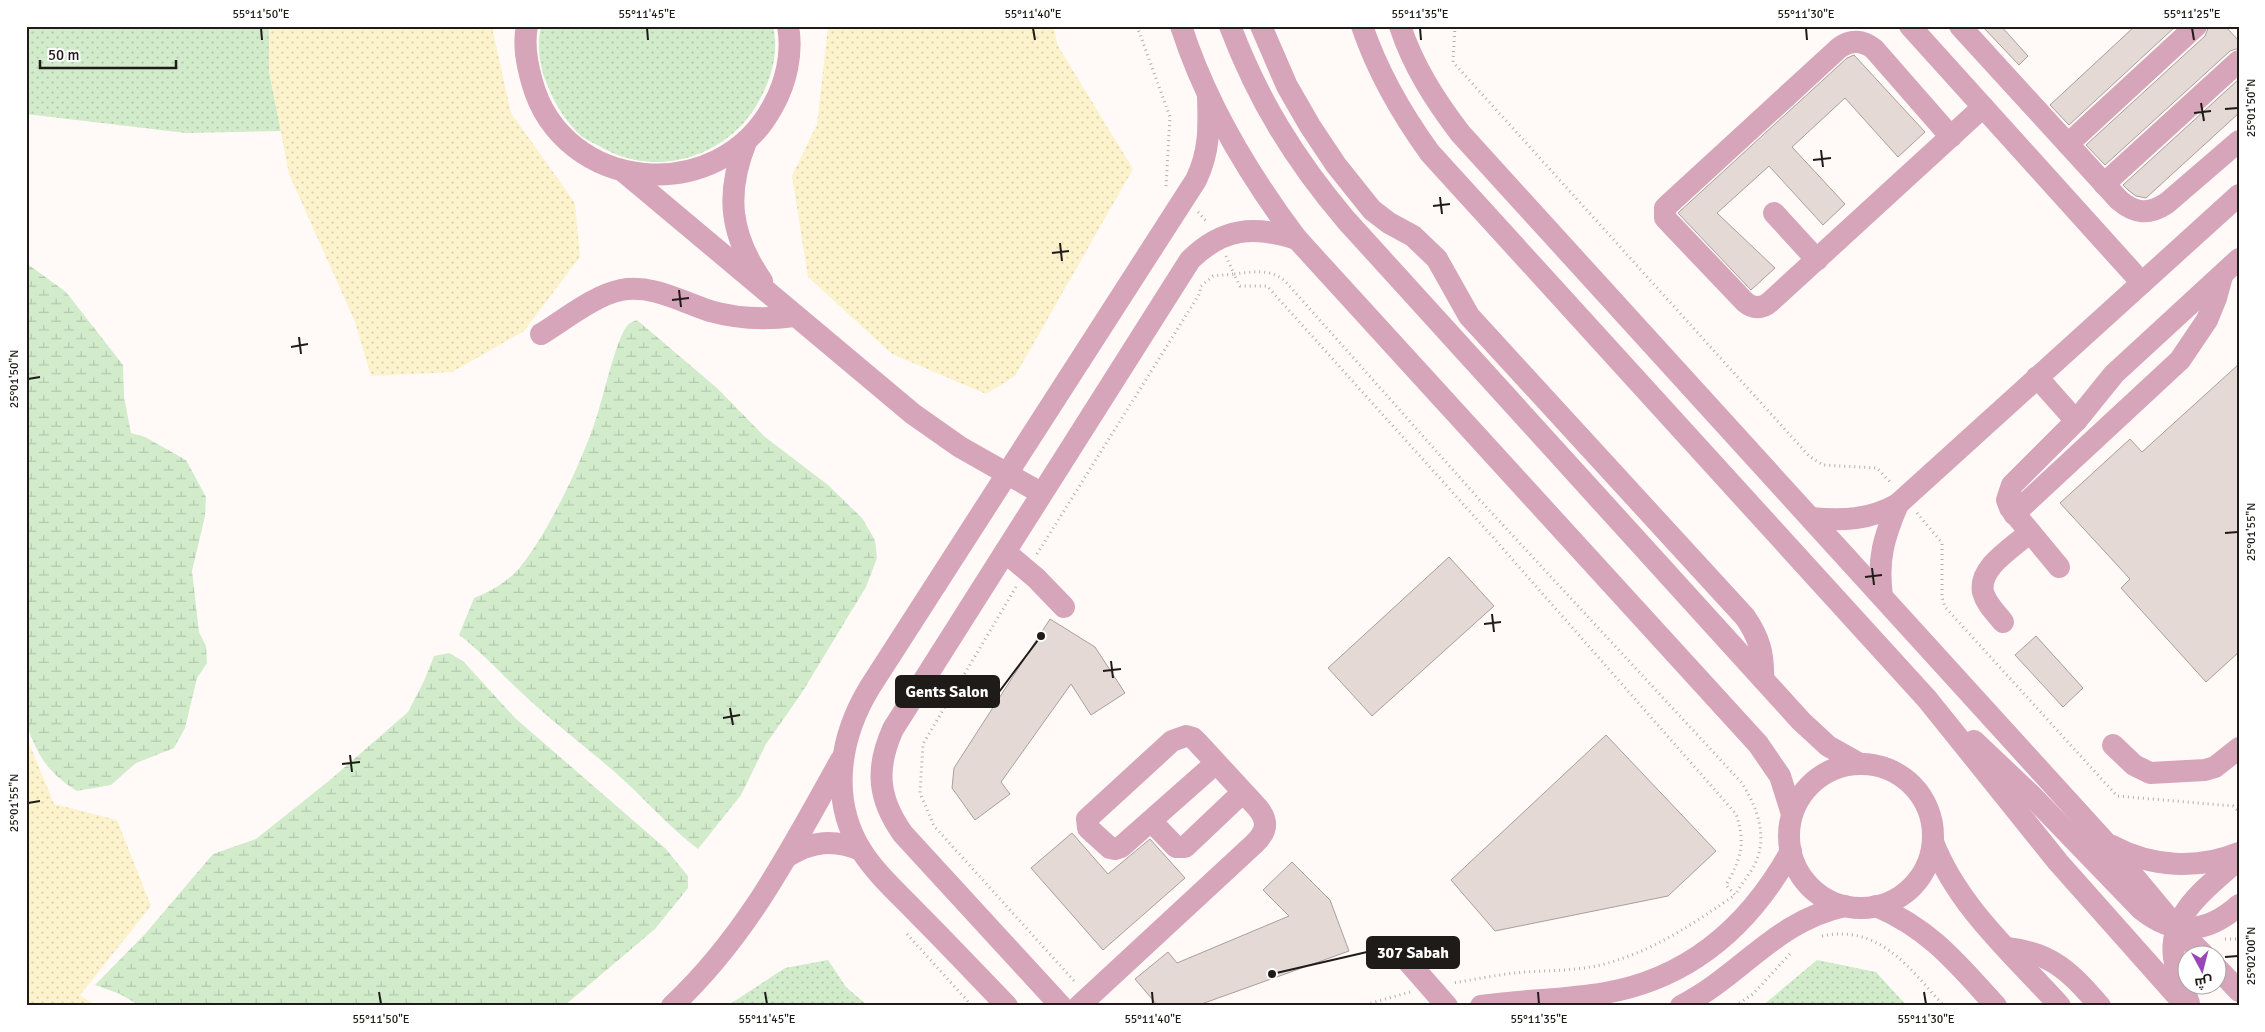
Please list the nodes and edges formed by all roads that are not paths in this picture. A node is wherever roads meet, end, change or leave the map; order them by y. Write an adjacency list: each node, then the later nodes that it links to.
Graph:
1 (527, 26): 19 (street)
2 (788, 26): 16 (street)
3 (1181, 26): 12 (street)
4 (1230, 26): 20 (street)
5 (1261, 26): 18 (street)
6 (1362, 26): 48 (street)
7 (1400, 26): 40 (street)
8 (1910, 26): 13 (street)
9 (1960, 26): 17 (street)
10 (2196, 26): 17 (street)
11 (2239, 61): 21 (street)
12 (1208, 95): 24 (street); 36 (street)
13 (1983, 107): 14 (street); 28 (street)
14 (1951, 137): 26 (street); 26 (street)
15 (2239, 141): 21 (street)
16 (746, 142): 19 (street); 29 (street)
17 (2068, 144): 21 (street)
18 (1336, 165): 20 (street); 32 (street)
19 (623, 171): 29 (street)
20 (1315, 184): 34 (street)
21 (2104, 184)
22 (2239, 195): 28 (street)
23 (1774, 213): 26 (street)
24 (1296, 239): 37 (street); 55 (street)
25 (2239, 259): 27 (street)
26 (1817, 260)
27 (2222, 274): 35 (street); 39 (street)
28 (2142, 282): 33 (street)
29 (775, 301): 30 (street)
30 (794, 316): 31 (street); 36 (street)
31 (541, 334)
32 (1509, 360): 34 (street); 47 (street)
33 (2037, 377): 35 (street); 38 (street)
34 (1490, 378): 47 (street)
35 (2076, 421): 39 (street)
36 (1008, 475): 37 (street); 51 (street)
37 (1041, 493): 42 (street)
38 (1901, 500): 40 (street); 44 (street)
39 (2014, 514): 41 (street)
40 (1811, 518): 44 (street)
41 (2030, 532): 43 (street); 46 (street)
42 (1005, 552): 45 (street); 76 (street)
43 (2059, 567)
44 (1882, 596): 58 (street)
45 (1064, 608)
46 (2003, 622)
47 (1763, 678): 53 (street)
48 (1927, 699): 67 (street); 83 (street)
49 (2113, 745): 50 (street)
50 (2239, 748)
51 (842, 757): 59 (street); 62 (street)
52 (1216, 763): 54 (street); 56 (street); 56 (street)
53 (1860, 764): 55 (street); 57 (street)
54 (1243, 792): 56 (street); 73 (street)
55 (1792, 814): 60 (street)
56 (1151, 822)
57 (1933, 842): 66 (street); 69 (street)
58 (2106, 843): 61 (street); 67 (street)
59 (861, 850): 62 (street); 75 (street)
60 (1790, 851): 65 (street); 78 (street)
61 (2239, 853)
62 (788, 856): 74 (street)
63 (2239, 859): 67 (street)
64 (2239, 905): 67 (street)
65 (1845, 906): 66 (street); 79 (street)
66 (1876, 906): 80 (street)
67 (2177, 928): 68 (street); 84 (street)
68 (2193, 944)
69 (2008, 948): 81 (street); 82 (street)
70 (1397, 949): 77 (street)
71 (2228, 979): 72 (street)
72 (2239, 991)
73 (1084, 1002)
74 (672, 1006)
75 (1007, 1006)
76 (1061, 1006)
77 (1447, 1006)
78 (1481, 1006)
79 (1681, 1006)
80 (1996, 1006)
81 (2060, 1006)
82 (2100, 1006)
83 (2186, 1006)
84 (2190, 1006)

